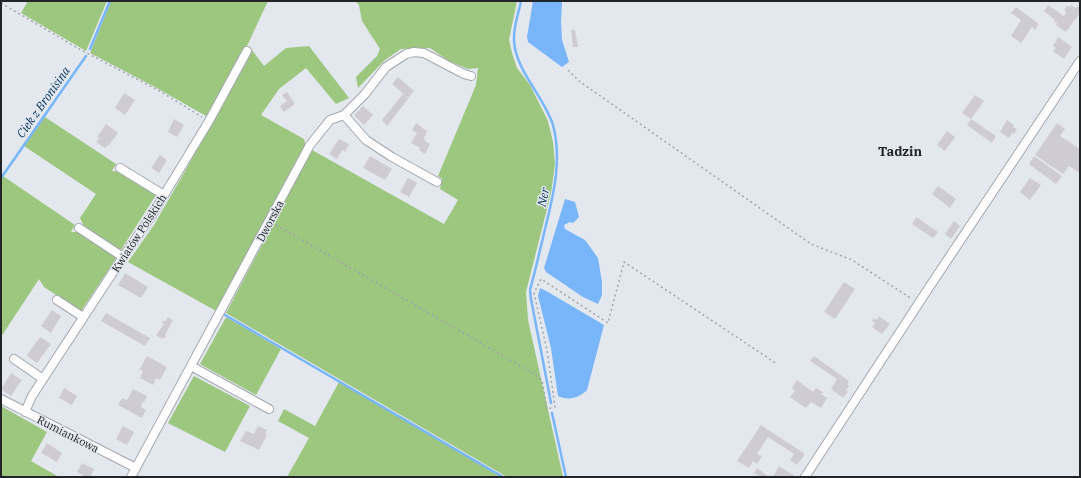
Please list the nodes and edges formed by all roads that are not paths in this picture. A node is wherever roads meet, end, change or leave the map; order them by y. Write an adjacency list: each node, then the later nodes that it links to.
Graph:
1 (247, 51): 7 (street, Kwiatów Polskich)
2 (1080, 61): 20 (street)
3 (471, 76): 4 (street, Dworska)
4 (344, 115): 6 (street); 13 (street, Dworska)
5 (120, 168): 7 (street)
6 (437, 182)
7 (164, 195): 9 (street, Kwiatów Polskich)
8 (80, 228): 9 (street)
9 (123, 257): 11 (street, Kwiatów Polskich)
10 (57, 300): 11 (street)
11 (83, 317): 14 (street, Kwiatów Polskich)
12 (14, 359): 14 (street)
13 (191, 366): 16 (street); 18 (street, Dworska)
14 (43, 378): 17 (street, Kwiatów Polskich)
15 (1, 399): 17 (street, Rumiankowa)
16 (269, 409)
17 (25, 412): 18 (street, Rumiankowa)
18 (136, 468): 19 (street, Dworska)
19 (131, 477)
20 (805, 477)

